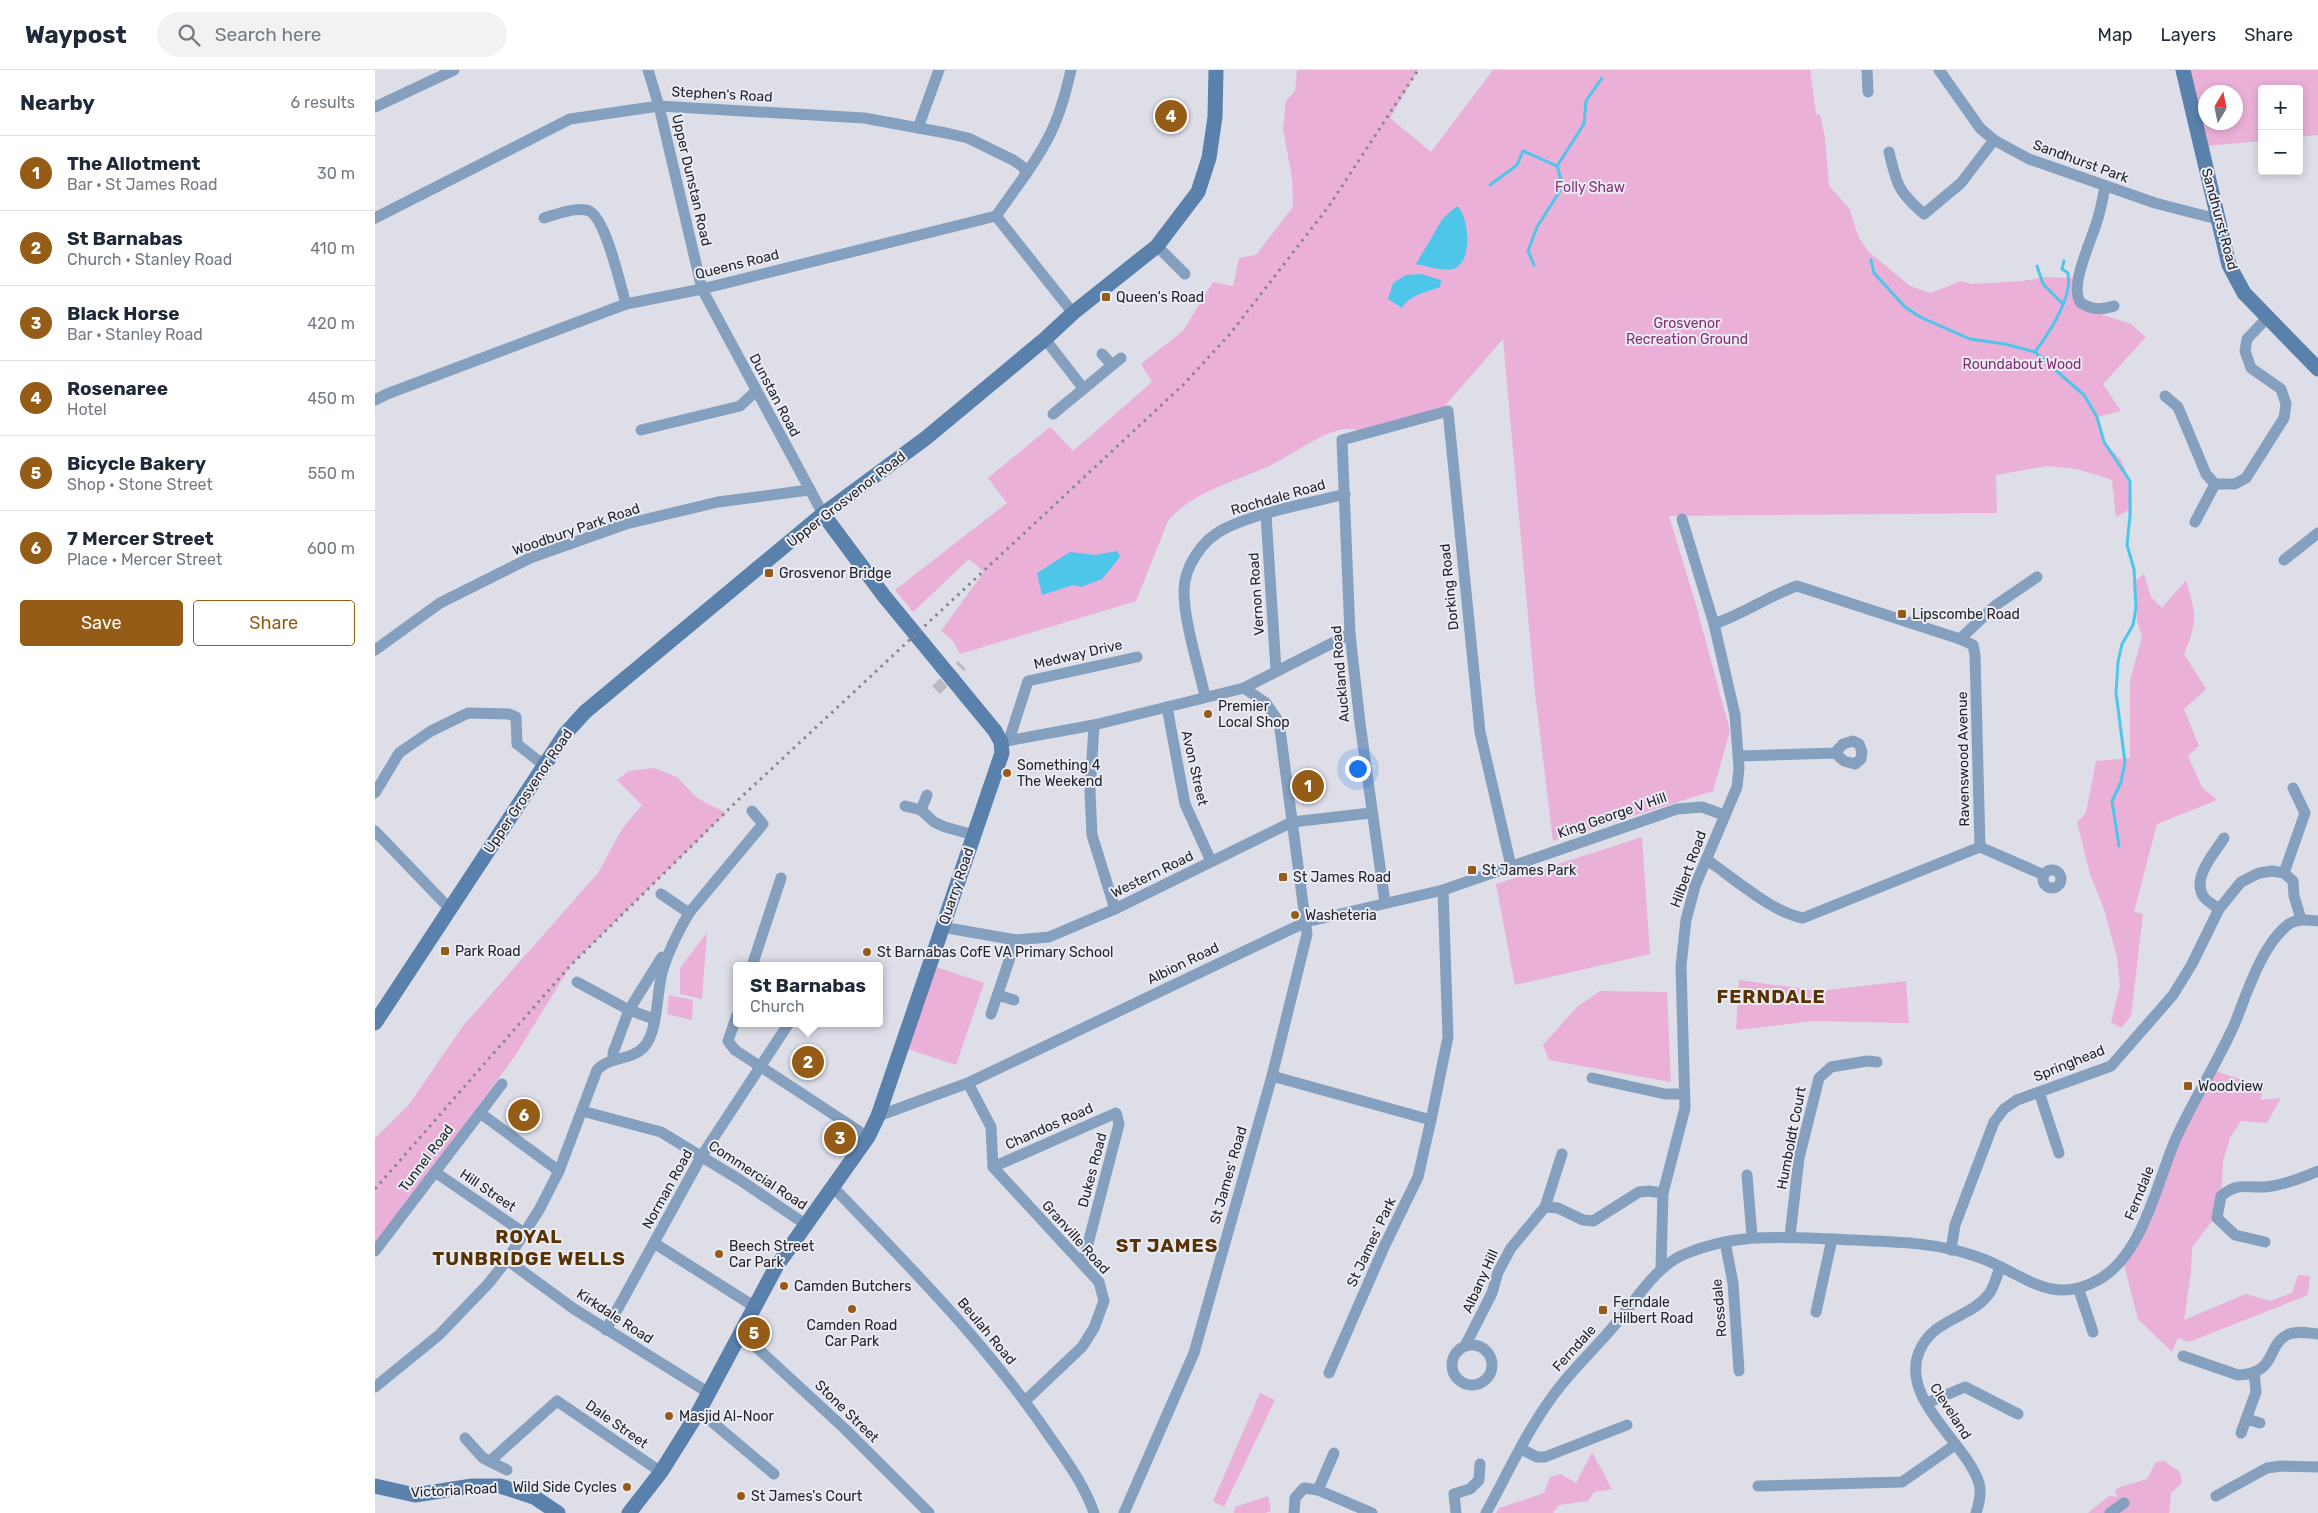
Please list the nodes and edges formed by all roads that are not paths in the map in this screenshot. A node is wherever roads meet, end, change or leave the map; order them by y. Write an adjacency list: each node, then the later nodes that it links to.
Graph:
1 (454, 70): 11 (street)
2 (648, 70): 10 (street, Upper Dunstan Road)
3 (939, 70): 12 (street)
4 (1071, 70): 15 (street)
5 (1216, 70): 21 (street, Upper Grosvenor Road)
6 (1867, 70): 9 (street)
7 (1939, 70): 13 (street, Sandhurst Park)
8 (2183, 70): 20 (street, Sandhurst Road)
9 (1868, 92)
10 (659, 106): 12 (street, Stephen's Road); 18 (street, Stephen's Road); 23 (street, Upper Dunstan Road)
11 (375, 107)
12 (918, 128): 15 (street, Stephen's Road)
13 (1994, 140): 14 (street); 16 (street, Sandhurst Park)
14 (1889, 152)
15 (1026, 174): 17 (street)
16 (2105, 186): 20 (street, Sandhurst Park); 25 (street)
17 (996, 216): 23 (street, Queens Road); 26 (street)
18 (375, 218)
19 (544, 218): 24 (street)
20 (2217, 219): 27 (street, Sandhurst Road)
21 (1157, 246): 22 (street); 26 (street, Upper Grosvenor Road)
22 (1185, 274)
23 (702, 289): 24 (street, Queens Road); 32 (street, Dunstan Road)
24 (626, 304): 34 (street, Queens Road)
25 (2114, 306)
26 (1073, 313): 28 (street, Upper Grosvenor Road)
27 (2267, 318): 30 (street, Sandhurst Road); 38 (street)
28 (1045, 340): 31 (street); 41 (street, Upper Grosvenor Road)
29 (1103, 354): 31 (street)
30 (2318, 369)
31 (1083, 388): 35 (street)
32 (756, 390): 36 (street); 39 (street, Dunstan Road)
33 (2165, 396): 38 (street)
34 (375, 400)
35 (1053, 414)
36 (641, 430)
37 (1342, 440): 40 (street, Auckland Road); 77 (street, Dorking Road)
38 (2215, 484): 44 (street)
39 (809, 490): 41 (street, Dunstan Road); 51 (street, Woodbury Park Road)
40 (1345, 494): 42 (street, Rochdale Road); 49 (street, Auckland Road)
41 (823, 514): 58 (street); 61 (street, Upper Grosvenor Road)
42 (1266, 515): 53 (street, Vernon Road); 55 (street, Rochdale Road)
43 (1682, 519): 48 (street, Hilbert Road)
44 (2195, 522)
45 (2318, 532): 46 (street)
46 (2283, 560)
47 (2037, 578): 50 (street)
48 (1714, 624): 50 (street); 60 (street, Hilbert Road)
49 (1350, 634): 53 (street); 68 (street, Auckland Road)
50 (1961, 639): 74 (street, Ravenswood Avenue)
51 (375, 650)
52 (1137, 656): 58 (street, Medway Drive)
53 (1276, 670): 54 (street)
54 (1244, 688): 55 (street); 70 (street)
55 (1205, 696): 56 (street)
56 (1167, 707): 57 (street); 76 (street, Avon Street)
57 (1094, 724): 58 (street); 85 (street)
58 (1005, 741): 72 (street, Quarry Road)
59 (1835, 753): 60 (street)
60 (1739, 756): 69 (street, Hilbert Road)
61 (545, 766): 63 (street); 84 (street, Upper Grosvenor Road)
62 (2293, 788): 78 (street)
63 (375, 793)
64 (927, 795): 66 (street)
65 (905, 806): 66 (street)
66 (921, 810): 72 (street)
67 (752, 811): 87 (street)
68 (1371, 814): 70 (street, Western Road); 83 (street, Auckland Road)
69 (1724, 816): 75 (street, Hilbert Road); 77 (street, King George V Hill)
70 (1292, 822): 76 (street, Western Road); 90 (street)
71 (375, 831): 84 (street)
72 (974, 835): 92 (street, Quarry Road)
73 (2223, 838): 86 (street)
74 (1980, 846): 75 (street); 79 (street)
75 (1707, 860): 112 (street, Hilbert Road)
76 (1211, 861): 85 (street, Western Road)
77 (1511, 866): 81 (street, Albion Road)
78 (2284, 873): 86 (street, Springhead); 88 (street)
79 (2044, 875)
80 (781, 878): 94 (street)
81 (1443, 890): 83 (street, Albion Road); 117 (street, St James' Park)
82 (661, 894): 87 (street)
83 (1385, 903): 90 (street, Albion Road)
84 (449, 908): 101 (street, Upper Grosvenor Road)
85 (1115, 909): 93 (street, Western Road)
86 (2219, 909): 111 (street, Springhead)
87 (689, 913): 91 (street)
88 (2301, 919): 89 (street); 144 (street, Ferndale)
89 (2318, 921)
90 (1306, 922): 107 (street, St James' Road); 109 (street, Albion Road)
91 (681, 926): 98 (street); 100 (street)
92 (942, 927): 93 (street, Western Road); 116 (street, Quarry Road)
93 (1016, 940): 96 (street)
94 (753, 962)
95 (577, 982): 98 (street)
96 (998, 995): 97 (street); 99 (street)
97 (1014, 1000)
98 (629, 1010): 100 (street); 104 (street)
99 (991, 1014)
100 (653, 1019): 104 (street)
101 (375, 1023)
102 (733, 1027): 106 (street)
103 (786, 1027): 106 (street, Norman Road)
104 (613, 1060): 113 (street)
105 (1877, 1062): 133 (street, Humboldt Court)
106 (761, 1066): 118 (street); 121 (street, Norman Road)
107 (1272, 1076): 117 (street); 185 (street, St James' Road)
108 (1592, 1078): 112 (street)
109 (969, 1083): 116 (street, Albion Road); 122 (street)
110 (502, 1084): 114 (street, Tunnel Road)
111 (2039, 1092): 119 (street); 138 (street, Springhead)
112 (1683, 1094): 128 (street, Hilbert Road)
113 (582, 1111): 121 (street, Commercial Road); 123 (street)
114 (480, 1112): 123 (street); 125 (street, Tunnel Road)
115 (1117, 1113): 122 (street, Chandos Road); 141 (street, Dukes Road)
116 (877, 1116): 118 (street, Quarry Road)
117 (1431, 1120): 155 (street, St James' Park)
118 (868, 1137): 127 (street, Quarry Road)
119 (2059, 1153)
120 (1561, 1154): 129 (street, Albany Hill)
121 (701, 1156): 130 (street, Commercial Road); 137 (street, Norman Road)
122 (993, 1167): 141 (street, Granville Road)
123 (559, 1171): 131 (street)
124 (2318, 1171): 136 (street)
125 (435, 1172): 131 (street, Hill Street); 139 (street, Tunnel Road)
126 (1747, 1175): 132 (street)
127 (833, 1187): 130 (street, Quarry Road); 158 (street, Beulah Road)
128 (1663, 1193): 129 (street); 143 (street, Hilbert Road)
129 (1545, 1207): 151 (street, Albany Hill)
130 (805, 1224): 145 (street, Quarry Road)
131 (524, 1233): 140 (street)
132 (1752, 1236): 133 (street, Ferndale); 135 (street, Ferndale)
133 (1790, 1236): 134 (street, Ferndale)
134 (1832, 1239): 138 (street, Ferndale); 146 (street)
135 (1725, 1242): 143 (street, Ferndale); 153 (street, Rossdale)
136 (2265, 1242)
137 (654, 1243): 145 (street); 147 (street, Norman Road)
138 (1951, 1250): 142 (street, Ferndale)
139 (375, 1251)
140 (507, 1260): 147 (street, Kirkdale Road); 156 (street)
141 (1083, 1263): 158 (street, Granville Road)
142 (2000, 1267): 144 (street, Ferndale); 159 (street, Cleveland)
143 (1661, 1268): 168 (street, Ferndale)
144 (2079, 1290): 148 (street)
145 (755, 1307): 149 (street, Quarry Road)
146 (1816, 1312)
147 (606, 1330): 157 (street, Kirkdale Road)
148 (2093, 1332)
149 (741, 1333): 157 (street, Quarry Road); 183 (street, Stone Street)
150 (2318, 1334): 154 (street)
151 (1465, 1346)
152 (2183, 1356): 154 (street)
153 (1739, 1371)
154 (2254, 1372): 162 (street)
155 (1329, 1373)
156 (375, 1387)
157 (709, 1393): 160 (street, Quarry Road)
158 (1025, 1400): 184 (street, Beulah Road)
159 (1927, 1404): 161 (street); 167 (street, Cleveland)
160 (699, 1411): 174 (street, Quarry Road); 175 (street)
161 (2018, 1414)
162 (2247, 1419): 163 (street); 165 (street)
163 (2260, 1423)
164 (1627, 1426): 168 (street)
165 (2241, 1433)
166 (465, 1438): 170 (street)
167 (1955, 1445): 177 (street); 190 (street, Cleveland)
168 (1521, 1449): 189 (street, Ferndale)
169 (1334, 1453): 178 (street)
170 (490, 1461): 173 (street); 174 (street, Dale Street)
171 (1480, 1464): 188 (street)
172 (2318, 1467): 179 (street)
173 (507, 1470)
174 (661, 1472): 182 (street, Quarry Road)
175 (775, 1474)
176 (375, 1486): 181 (street, Victoria Road)
177 (1758, 1486)
178 (1318, 1490): 186 (street); 187 (street)
179 (2216, 1496)
180 (2124, 1502): 191 (street)
181 (558, 1513)
182 (629, 1513)
183 (929, 1513)
184 (1093, 1513)
185 (1124, 1513)
186 (1294, 1513)
187 (1372, 1513)
188 (1455, 1513)
189 (1486, 1513)
190 (1976, 1513)
191 (2110, 1513)

